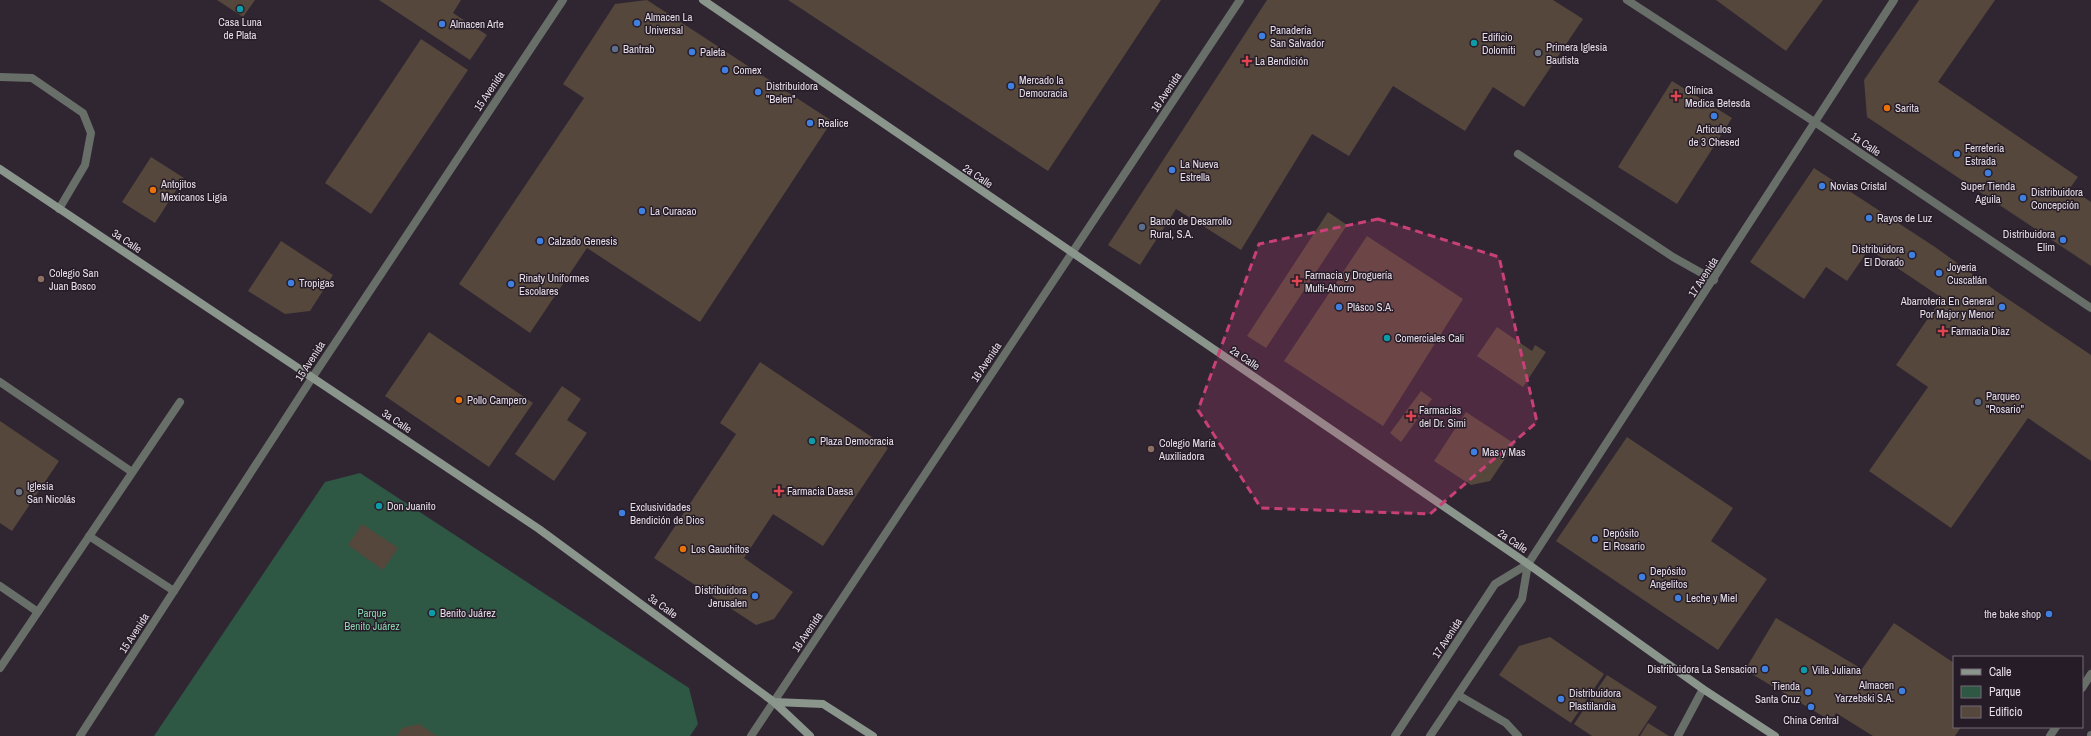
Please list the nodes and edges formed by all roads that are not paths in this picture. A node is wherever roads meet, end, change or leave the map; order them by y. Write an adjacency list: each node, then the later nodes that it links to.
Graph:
1 (562, 0): 14 (street, 15 Avenida)
2 (703, 0): 11 (street, 2a Calle)
3 (1240, 0): 11 (street, 16 Avenida)
4 (1627, 0): 7 (street, 1a Calle)
5 (1894, 0): 7 (street, 17 Avenida)
6 (0, 77): 10 (street)
7 (1816, 123): 12 (street, 17 Avenida); 13 (street, 1a Calle)
8 (1518, 154): 12 (street)
9 (0, 170): 10 (street, 3a Calle)
10 (59, 208): 14 (street, 3a Calle)
11 (1072, 253): 19 (street, 2a Calle); 28 (street, 16 Avenida)
12 (1714, 280): 19 (street, 17 Avenida)
13 (2091, 308)
14 (312, 378): 21 (street, 15 Avenida); 28 (street, 3a Calle)
15 (0, 382): 17 (street)
16 (180, 402): 17 (street)
17 (132, 472): 18 (street)
18 (89, 536): 21 (street); 22 (street)
19 (1528, 564): 26 (street, 2a Calle); 27 (street, 17 Avenida); 33 (street, 17 Avenida)
20 (0, 586): 22 (street)
21 (174, 592): 29 (street, 15 Avenida)
22 (38, 612): 23 (street)
23 (0, 668)
24 (2091, 674): 25 (street)
25 (2083, 686)
26 (1703, 689): 36 (street); 37 (street, 2a Calle)
27 (1458, 695): 34 (street, 17 Avenida); 35 (street)
28 (774, 702): 30 (street, 16 Avenida); 31 (street, 3a Calle); 32 (street)
29 (80, 736)
30 (751, 736)
31 (810, 736)
32 (873, 736)
33 (1395, 736)
34 (1430, 736)
35 (1518, 736)
36 (1678, 736)
37 (1774, 736)

